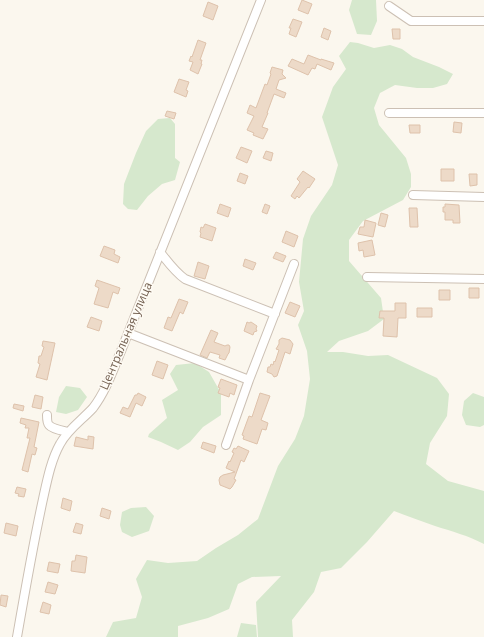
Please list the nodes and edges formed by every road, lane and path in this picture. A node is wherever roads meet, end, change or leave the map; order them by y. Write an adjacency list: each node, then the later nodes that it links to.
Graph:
1 (262, 0): 8 (street, Центральная улица)
2 (389, 6): 3 (street)
3 (484, 21)
4 (389, 113): 5 (street)
5 (484, 113)
6 (413, 195): 7 (street)
7 (484, 197)
8 (160, 252): 12 (street); 13 (street, Центральная улица)
9 (294, 264): 12 (street)
10 (367, 277): 11 (street)
11 (484, 279)
12 (274, 314): 14 (street)
13 (128, 333): 14 (street); 16 (street, Центральная улица)
14 (249, 380): 17 (street)
15 (47, 415): 16 (street)
16 (68, 432): 18 (street, Центральная улица)
17 (226, 444)
18 (17, 637)

